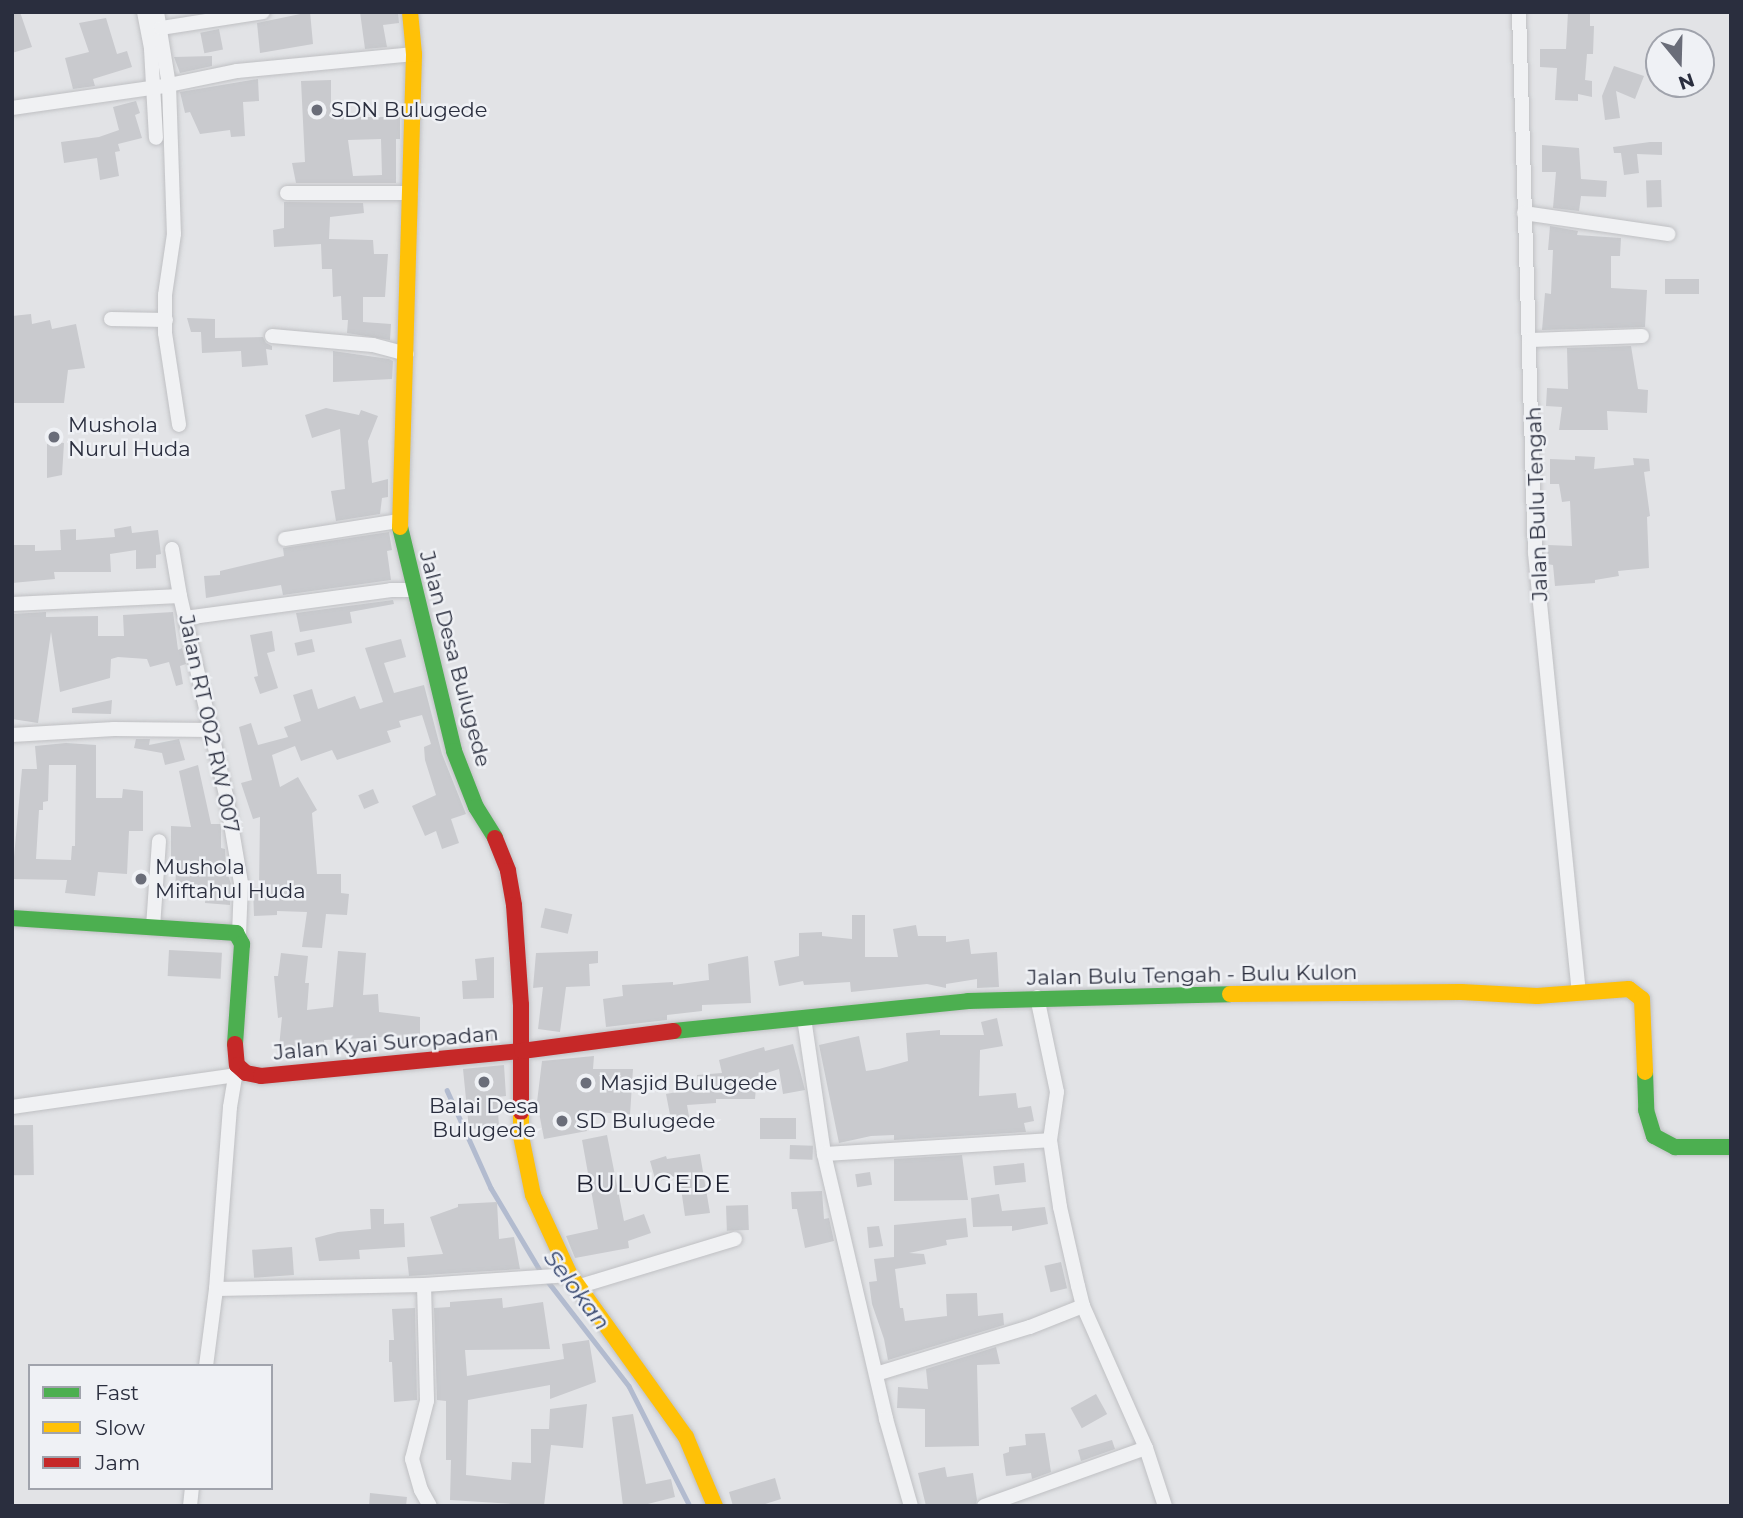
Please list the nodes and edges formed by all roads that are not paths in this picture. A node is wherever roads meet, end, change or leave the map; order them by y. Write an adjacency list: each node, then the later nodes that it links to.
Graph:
1 (145, 12): 8 (street)
2 (158, 12): 6 (street)
3 (263, 12): 6 (street)
4 (410, 12): 7 (street, Jalan Desa Bulugede)
5 (1519, 12): 13 (street, Jalan Bulu Tengah)
6 (160, 27): 8 (street)
7 (414, 54): 8 (street); 12 (street, Jalan Desa Bulugede)
8 (161, 86): 9 (street); 10 (street); 16 (street)
9 (12, 108)
10 (156, 138)
11 (287, 193): 12 (street)
12 (411, 193): 20 (street, Jalan Desa Bulugede)
13 (1524, 213): 14 (street); 19 (street, Jalan Bulu Tengah)
14 (1668, 234)
15 (111, 319): 16 (street)
16 (159, 320): 21 (street)
17 (1642, 335): 19 (street)
18 (272, 336): 20 (street)
19 (1531, 340): 35 (street, Jalan Bulu Tengah)
20 (407, 354): 22 (street, Jalan Desa Bulugede)
21 (179, 425)
22 (399, 521): 23 (street); 25 (street, Jalan Desa Bulugede)
23 (285, 539)
24 (172, 549): 26 (street)
25 (413, 590): 28 (street); 38 (street, Jalan Desa Bulugede)
26 (180, 596): 27 (street, Jalan RT 002 RW 007); 28 (street, Jalan RT 002 RW 007)
27 (12, 604)
28 (190, 618): 29 (street, Jalan RT 002 RW 007)
29 (211, 730): 30 (street); 34 (street, Jalan RT 002 RW 007)
30 (12, 735)
31 (159, 841): 33 (street)
32 (12, 918): 33 (street)
33 (153, 927): 34 (street)
34 (239, 935): 39 (street)
35 (1579, 993): 36 (street, Jalan Bulu Tengah - Bulu Kulon); 42 (street, Jalan Bulu Tengah - Bulu Kulon)
36 (1037, 997): 37 (street, Jalan Bulu Tengah - Bulu Kulon); 41 (street)
37 (804, 1018): 38 (street, Jalan Bulu Tengah - Bulu Kulon); 43 (street)
38 (522, 1051): 39 (street, Jalan Kyai Suropadan); 45 (street, Jalan Desa Bulugede)
39 (237, 1070): 40 (street); 47 (street)
40 (12, 1107)
41 (1050, 1140): 43 (street); 48 (street)
42 (1731, 1147)
43 (824, 1154): 50 (street)
44 (735, 1239): 45 (street)
45 (574, 1281): 46 (street); 53 (street, Jalan Desa Bulugede)
46 (424, 1285): 47 (street); 52 (street)
47 (216, 1289): 49 (street)
48 (1083, 1306): 50 (street); 51 (street)
49 (206, 1364)
50 (876, 1374): 54 (street)
51 (1146, 1448): 55 (street); 56 (street)
52 (430, 1506)
53 (715, 1506)
54 (911, 1506)
55 (984, 1506)
56 (1165, 1506)

